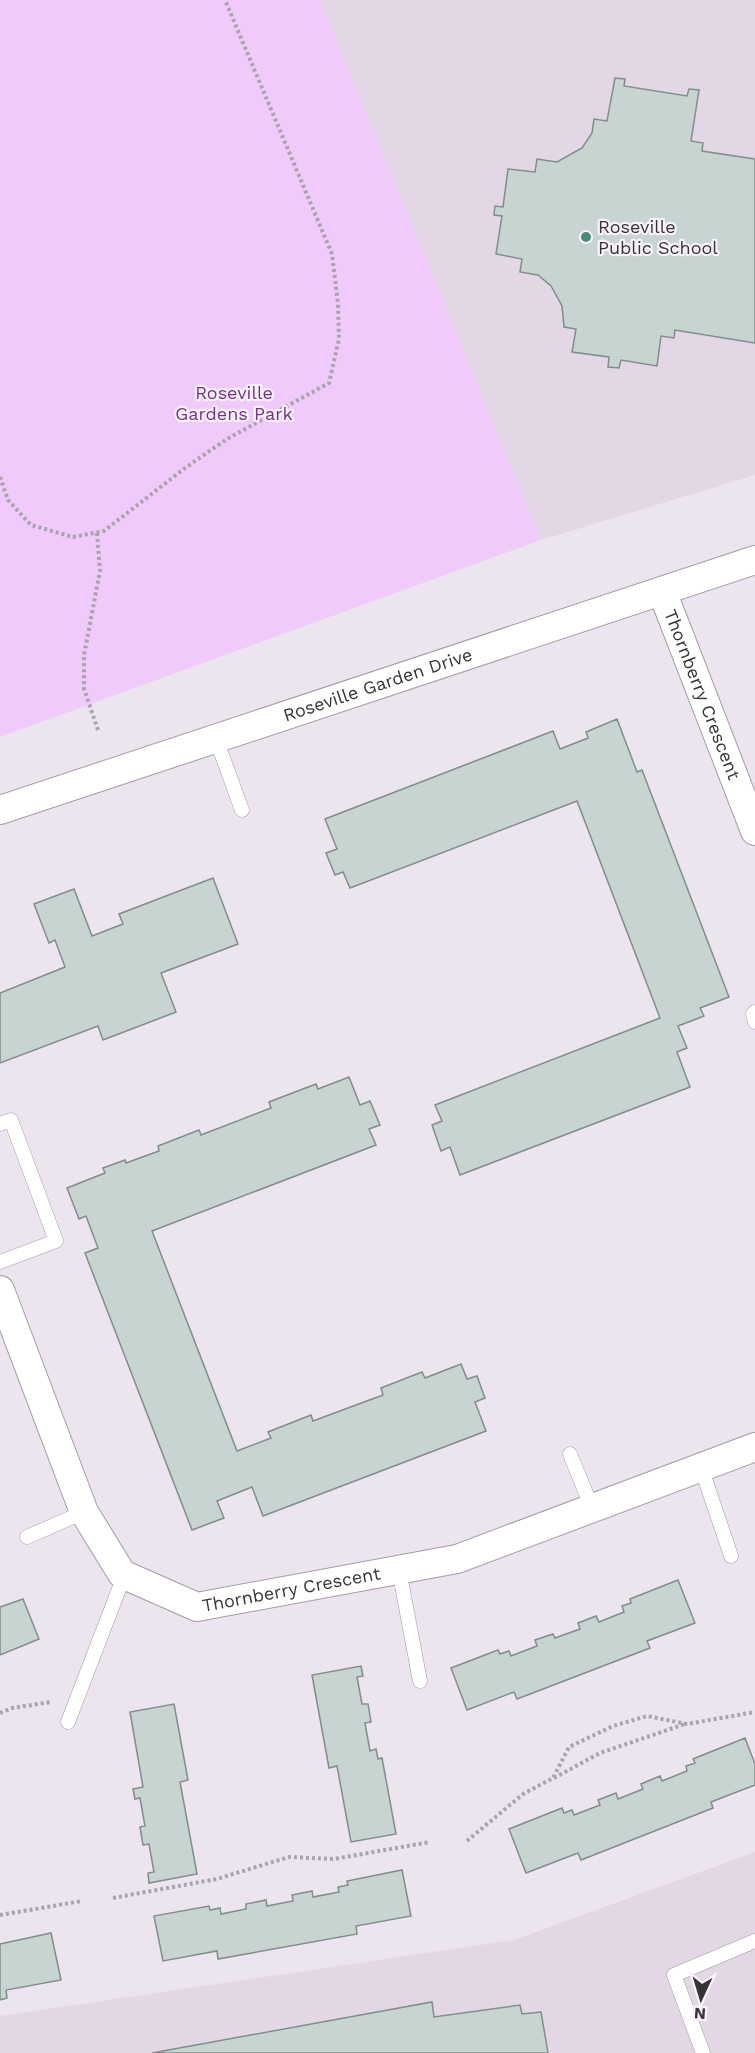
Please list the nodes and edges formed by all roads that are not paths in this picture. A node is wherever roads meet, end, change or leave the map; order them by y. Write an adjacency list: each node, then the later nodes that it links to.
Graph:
1 (755, 560): 2 (street, Roseville Garden Drive)
2 (662, 591): 3 (street, Roseville Garden Drive); 6 (street, Thornberry Crescent)
3 (216, 739): 4 (street, Roseville Garden Drive); 5 (lane)
4 (0, 810)
5 (242, 810)
6 (755, 831)
7 (755, 1012): 8 (lane)
8 (755, 1022)
9 (0, 1125): 10 (lane)
10 (0, 1262)
11 (0, 1290): 16 (street)
12 (755, 1447): 14 (street, Thornberry Crescent)
13 (570, 1454): 15 (lane)
14 (701, 1467): 15 (street, Thornberry Crescent); 18 (lane)
15 (592, 1508): 19 (street, Thornberry Crescent)
16 (84, 1512): 17 (lane); 20 (street)
17 (27, 1537)
18 (731, 1556)
19 (399, 1570): 20 (street, Thornberry Crescent); 21 (lane)
20 (124, 1576): 22 (lane)
21 (420, 1681)
22 (68, 1722)
23 (755, 1941): 24 (lane)
24 (703, 2053)

